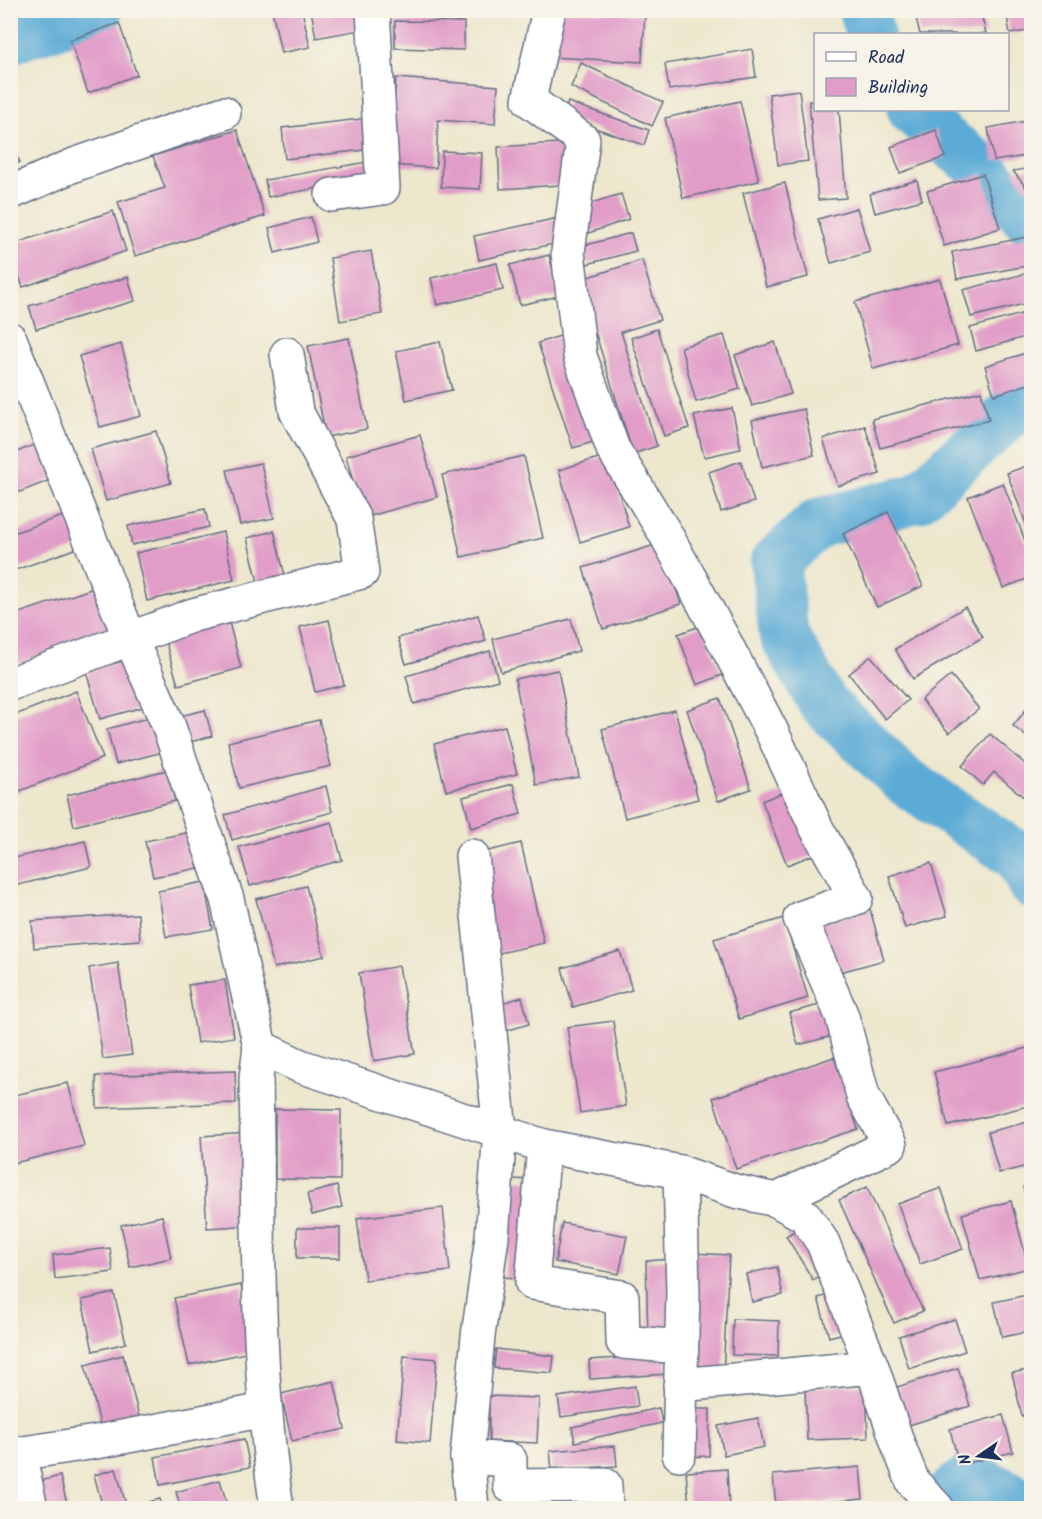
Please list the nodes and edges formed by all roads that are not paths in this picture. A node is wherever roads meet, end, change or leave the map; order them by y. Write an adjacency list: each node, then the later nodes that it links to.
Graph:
1 (373, 10): 5 (street)
2 (549, 10): 15 (street)
3 (224, 113): 4 (street)
4 (10, 193)
5 (332, 195)
6 (10, 339): 8 (street)
7 (287, 354): 8 (street)
8 (131, 637): 9 (street); 11 (street)
9 (10, 684)
10 (472, 856): 12 (street)
11 (260, 1047): 12 (street); 19 (street)
12 (500, 1131): 13 (street); 22 (street)
13 (544, 1146): 14 (street); 16 (street)
14 (680, 1172): 15 (street); 16 (street)
15 (776, 1200): 17 (street)
16 (681, 1347): 18 (street)
17 (872, 1367): 18 (street); 27 (street)
18 (680, 1385): 21 (street)
19 (265, 1410): 20 (street); 24 (street)
20 (15, 1454): 23 (street)
21 (679, 1454)
22 (467, 1457): 25 (street); 26 (street)
23 (31, 1509)
24 (277, 1509)
25 (472, 1509)
26 (606, 1509)
27 (938, 1509)

